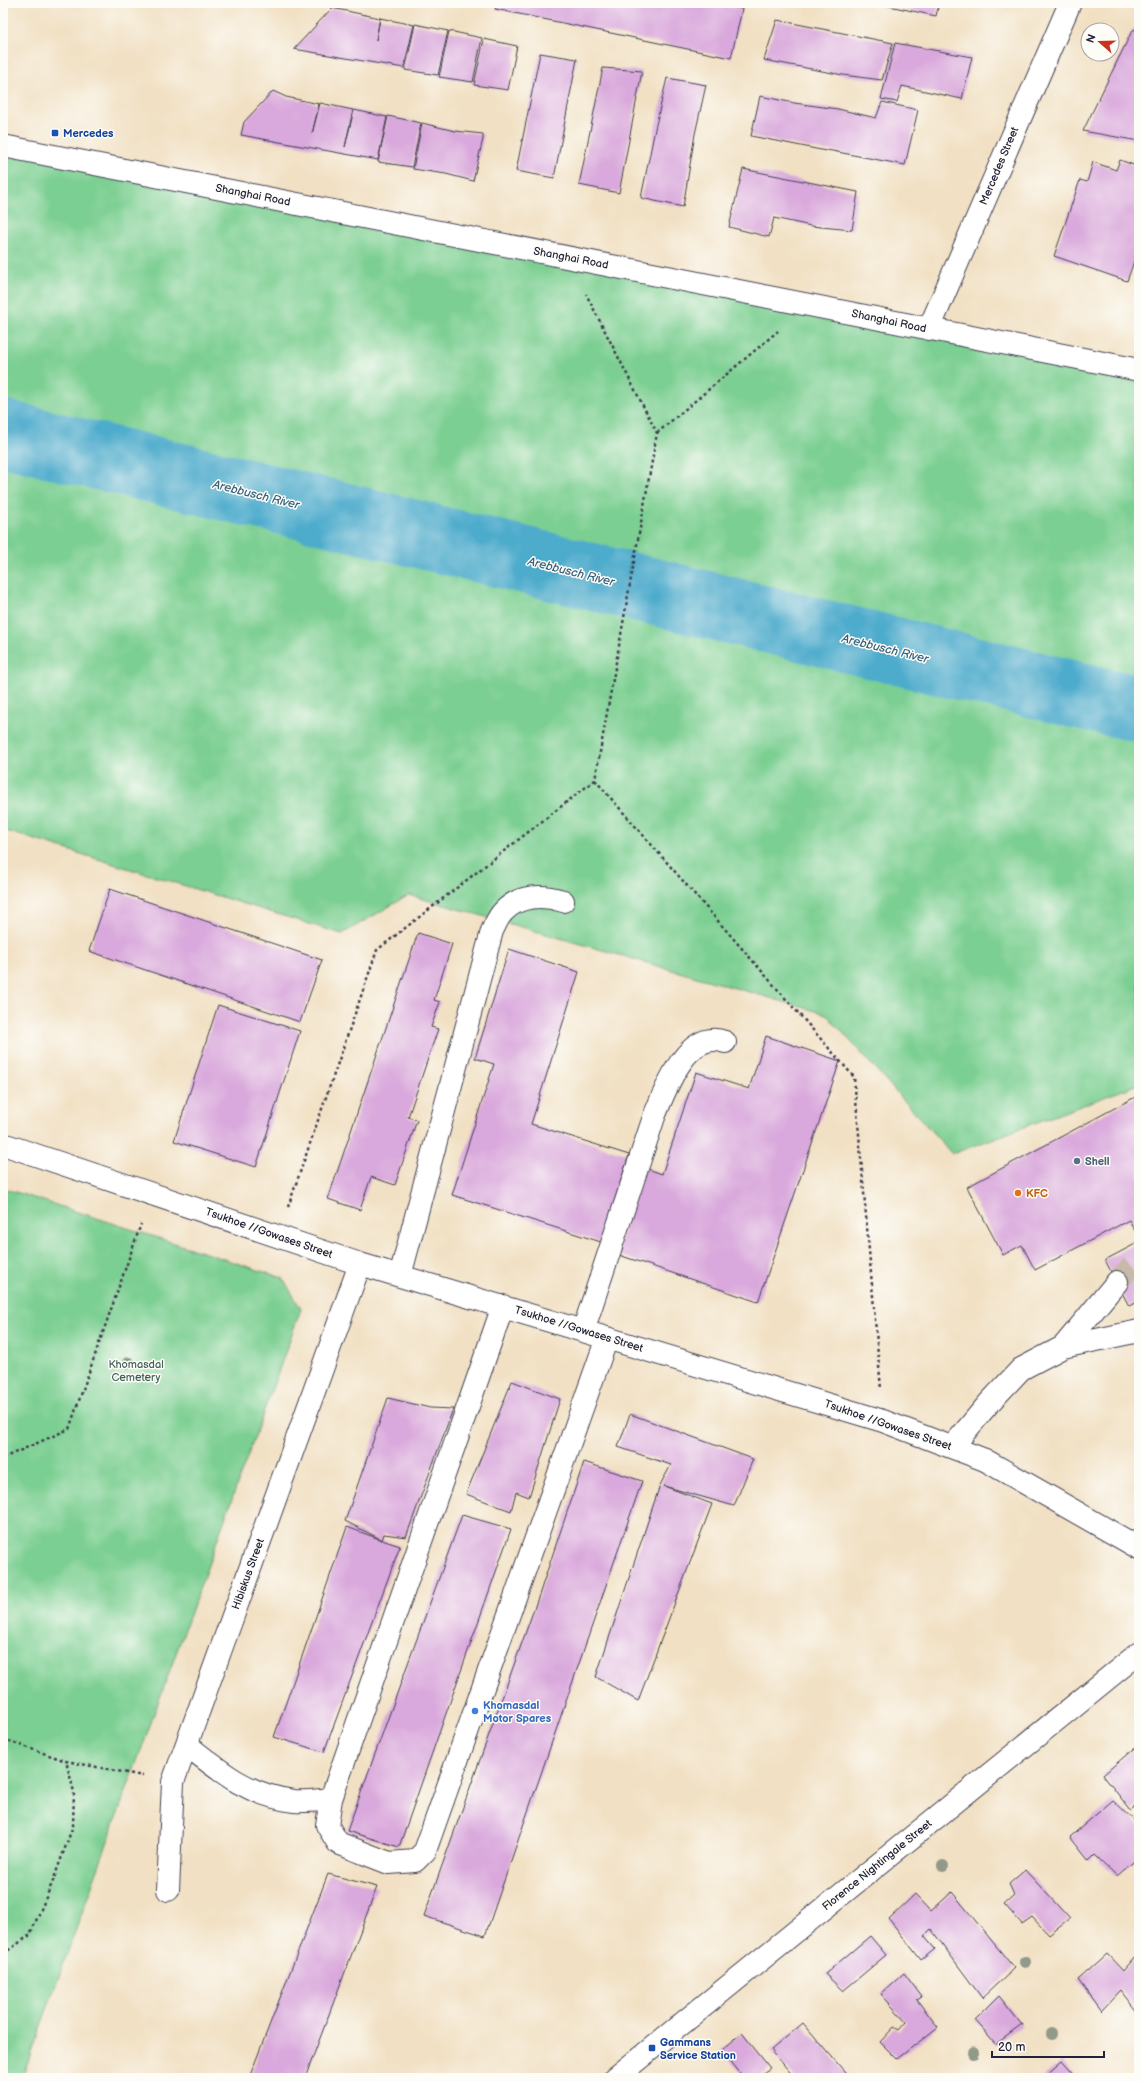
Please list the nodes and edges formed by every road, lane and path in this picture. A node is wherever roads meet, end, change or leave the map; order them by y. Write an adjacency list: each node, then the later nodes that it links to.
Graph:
1 (1070, 3): 5 (street, Mercedes Street)
2 (3, 146): 3 (street, Shanghai Road)
3 (567, 258): 4 (street, Shanghai Road); 7 (path)
4 (808, 305): 5 (street, Shanghai Road); 7 (path)
5 (929, 330): 6 (street, Shanghai Road)
6 (1139, 370)
7 (657, 433): 8 (path)
8 (595, 780): 13 (path); 22 (path)
9 (563, 901): 15 (street)
10 (725, 1042): 18 (street)
11 (3, 1144): 12 (street, Tsukhoe //Gowases Street)
12 (152, 1193): 13 (street, Tsukhoe //Gowases Street); 24 (path)
13 (278, 1236): 14 (street, Tsukhoe //Gowases Street)
14 (360, 1264): 15 (street, Tsukhoe //Gowases Street); 28 (street, Hibiskus Street)
15 (400, 1276): 17 (street, Tsukhoe //Gowases Street)
16 (1116, 1282): 21 (street)
17 (503, 1306): 18 (street, Tsukhoe //Gowases Street); 31 (street)
18 (582, 1330): 20 (street, Tsukhoe //Gowases Street)
19 (1139, 1331): 21 (street)
20 (607, 1338): 22 (street, Tsukhoe //Gowases Street); 31 (street)
21 (1063, 1347): 23 (street)
22 (883, 1421): 23 (street, Tsukhoe //Gowases Street)
23 (953, 1446): 25 (street, Tsukhoe //Gowases Street)
24 (3, 1458)
25 (1139, 1548)
26 (1139, 1653): 36 (street, Florence Nightingale Street)
27 (3, 1739): 29 (path)
28 (187, 1745): 30 (street, Hibiskus Street); 31 (street)
29 (66, 1761): 30 (path); 33 (path)
30 (173, 1782): 32 (street, Hibiskus Street)
31 (331, 1799)
32 (168, 1890)
33 (3, 1954)
34 (3, 1969): 35 (path)
35 (3, 1989)
36 (615, 2078)

